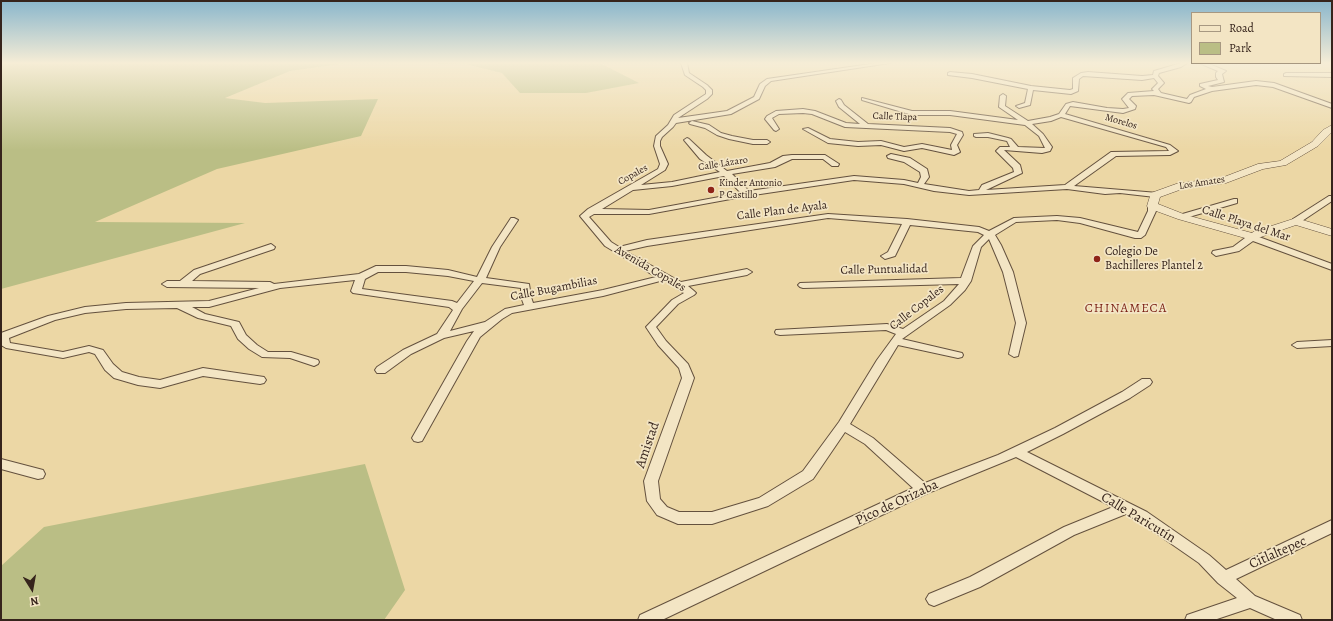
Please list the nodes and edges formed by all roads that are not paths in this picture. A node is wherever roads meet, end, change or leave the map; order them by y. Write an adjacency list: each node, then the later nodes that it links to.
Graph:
1 (709, 92): 15 (street)
2 (759, 92): 13 (street)
3 (1029, 92): 10 (street)
4 (1205, 92): 6 (street)
5 (1293, 92): 11 (street)
6 (1159, 94): 12 (street)
7 (1003, 96): 14 (street)
8 (864, 99): 14 (street)
9 (839, 101): 16 (street, Calle Tlapa)
10 (1019, 106)
11 (1332, 106)
12 (1061, 115): 14 (street); 30 (street, Morelos)
13 (682, 121): 15 (street); 23 (street, Calle Lázaro)
14 (1027, 123): 24 (street)
15 (672, 124): 31 (street, Copales)
16 (868, 127): 18 (street); 22 (street, Calle Tlapa)
17 (1332, 128): 34 (street, Los Amates)
18 (776, 129)
19 (806, 130): 22 (street)
20 (976, 135): 24 (street)
21 (687, 140): 28 (street)
22 (828, 141): 26 (street)
23 (767, 142)
24 (1015, 148): 32 (street)
25 (891, 156): 29 (street)
26 (820, 157): 27 (street); 28 (street, Calle Lázaro)
27 (835, 164)
28 (726, 173): 31 (street, Calle Lázaro); 33 (street)
29 (920, 186): 32 (street); 33 (street)
30 (1067, 187): 32 (street); 34 (street)
31 (630, 188): 38 (street, Copales)
32 (984, 193)
33 (747, 194): 38 (street)
34 (1155, 195): 37 (street)
35 (1332, 198): 41 (street)
36 (1234, 201): 39 (street)
37 (1152, 206): 39 (street, Calle Playa del Mar); 43 (street)
38 (591, 211): 47 (street, Avenida Copales)
39 (1182, 217): 45 (street, Calle Playa del Mar)
40 (514, 220): 54 (street)
41 (1296, 221): 44 (street); 45 (street)
42 (908, 222): 43 (street, Calle Plan de Ayala); 47 (street, Calle Plan de Ayala); 49 (street)
43 (994, 232): 55 (street, Calle Copales); 72 (street)
44 (1332, 233)
45 (1255, 235): 48 (street); 50 (street, Calle Playa del Mar)
46 (271, 247): 57 (street)
47 (616, 250): 53 (street, Avenida Copales)
48 (1216, 254)
49 (885, 256)
50 (1332, 267)
51 (747, 272): 59 (street)
52 (362, 277): 54 (street); 58 (street); 63 (street)
53 (666, 277): 59 (street, Avenida Copales); 62 (street, Calle Bugambilias)
54 (480, 280): 62 (street); 63 (street)
55 (966, 281): 60 (street, Calle Puntualidad); 69 (street, Calle Copales)
56 (167, 284): 57 (street)
57 (183, 284): 58 (street)
58 (280, 285): 61 (street)
59 (680, 285): 65 (street, Avenida Copales)
60 (803, 285)
61 (177, 304): 68 (street); 74 (street)
62 (530, 307): 64 (street, Calle Bugambilias)
63 (457, 309): 67 (street)
64 (489, 324): 67 (street); 79 (street, Calle Bugambilias)
65 (651, 327): 78 (street, Amistad)
66 (780, 332): 69 (street)
67 (441, 336): 75 (street)
68 (2, 337): 76 (street)
69 (899, 337): 73 (street, Calle Copales); 78 (street, Calle Copales)
70 (1297, 344): 71 (street)
71 (1332, 344)
72 (1014, 354)
73 (958, 355)
74 (314, 362)
75 (381, 370)
76 (260, 380)
77 (1146, 382): 80 (street, Pico de Orizaba)
78 (843, 425): 83 (street)
79 (418, 438)
80 (1015, 451): 83 (street, Pico de Orizaba); 84 (street, Calle Paricutín)
81 (1, 464): 82 (street)
82 (38, 474)
83 (923, 489): 89 (street, Pico de Orizaba)
84 (1126, 508): 86 (street, Calle Paricutín); 87 (street)
85 (1332, 526): 86 (street, Citlaltepec)
86 (1223, 578): 88 (street, Calle Paricutín)
87 (934, 599)
88 (1250, 601): 90 (street); 91 (street, Calle Paricutín)
89 (646, 620)
90 (1194, 620)
91 (1294, 620)

